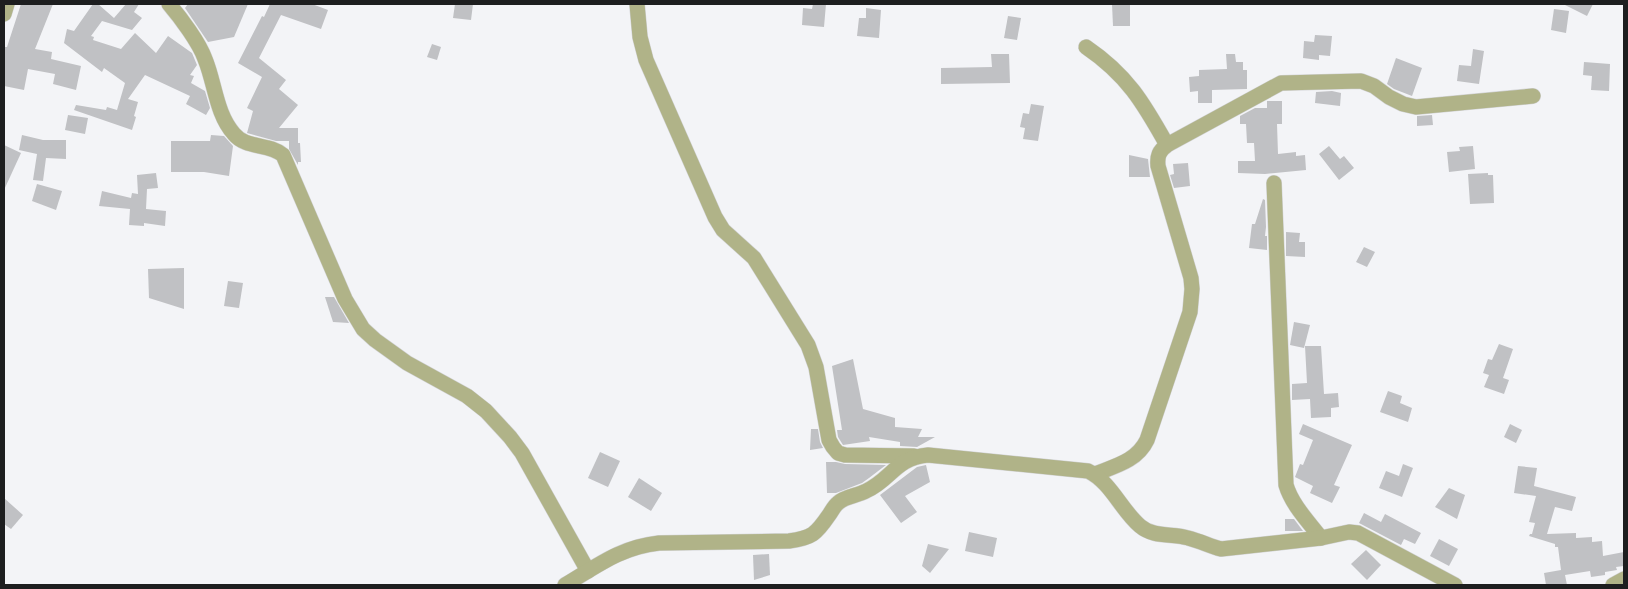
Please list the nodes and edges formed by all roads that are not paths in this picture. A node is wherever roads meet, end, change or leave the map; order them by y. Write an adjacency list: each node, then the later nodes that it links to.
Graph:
1 (7, 4): 4 (street)
2 (169, 4): 12 (street)
3 (637, 4): 9 (street)
4 (4, 14)
5 (1086, 46): 7 (street)
6 (1533, 96): 7 (street)
7 (1168, 145): 10 (street)
8 (1274, 184): 11 (street)
9 (920, 456): 10 (street); 12 (street)
10 (1095, 474): 11 (street)
11 (1320, 538): 15 (street)
12 (588, 571): 14 (street)
13 (1624, 579): 16 (street)
14 (565, 585)
15 (1455, 585)
16 (1613, 585)

